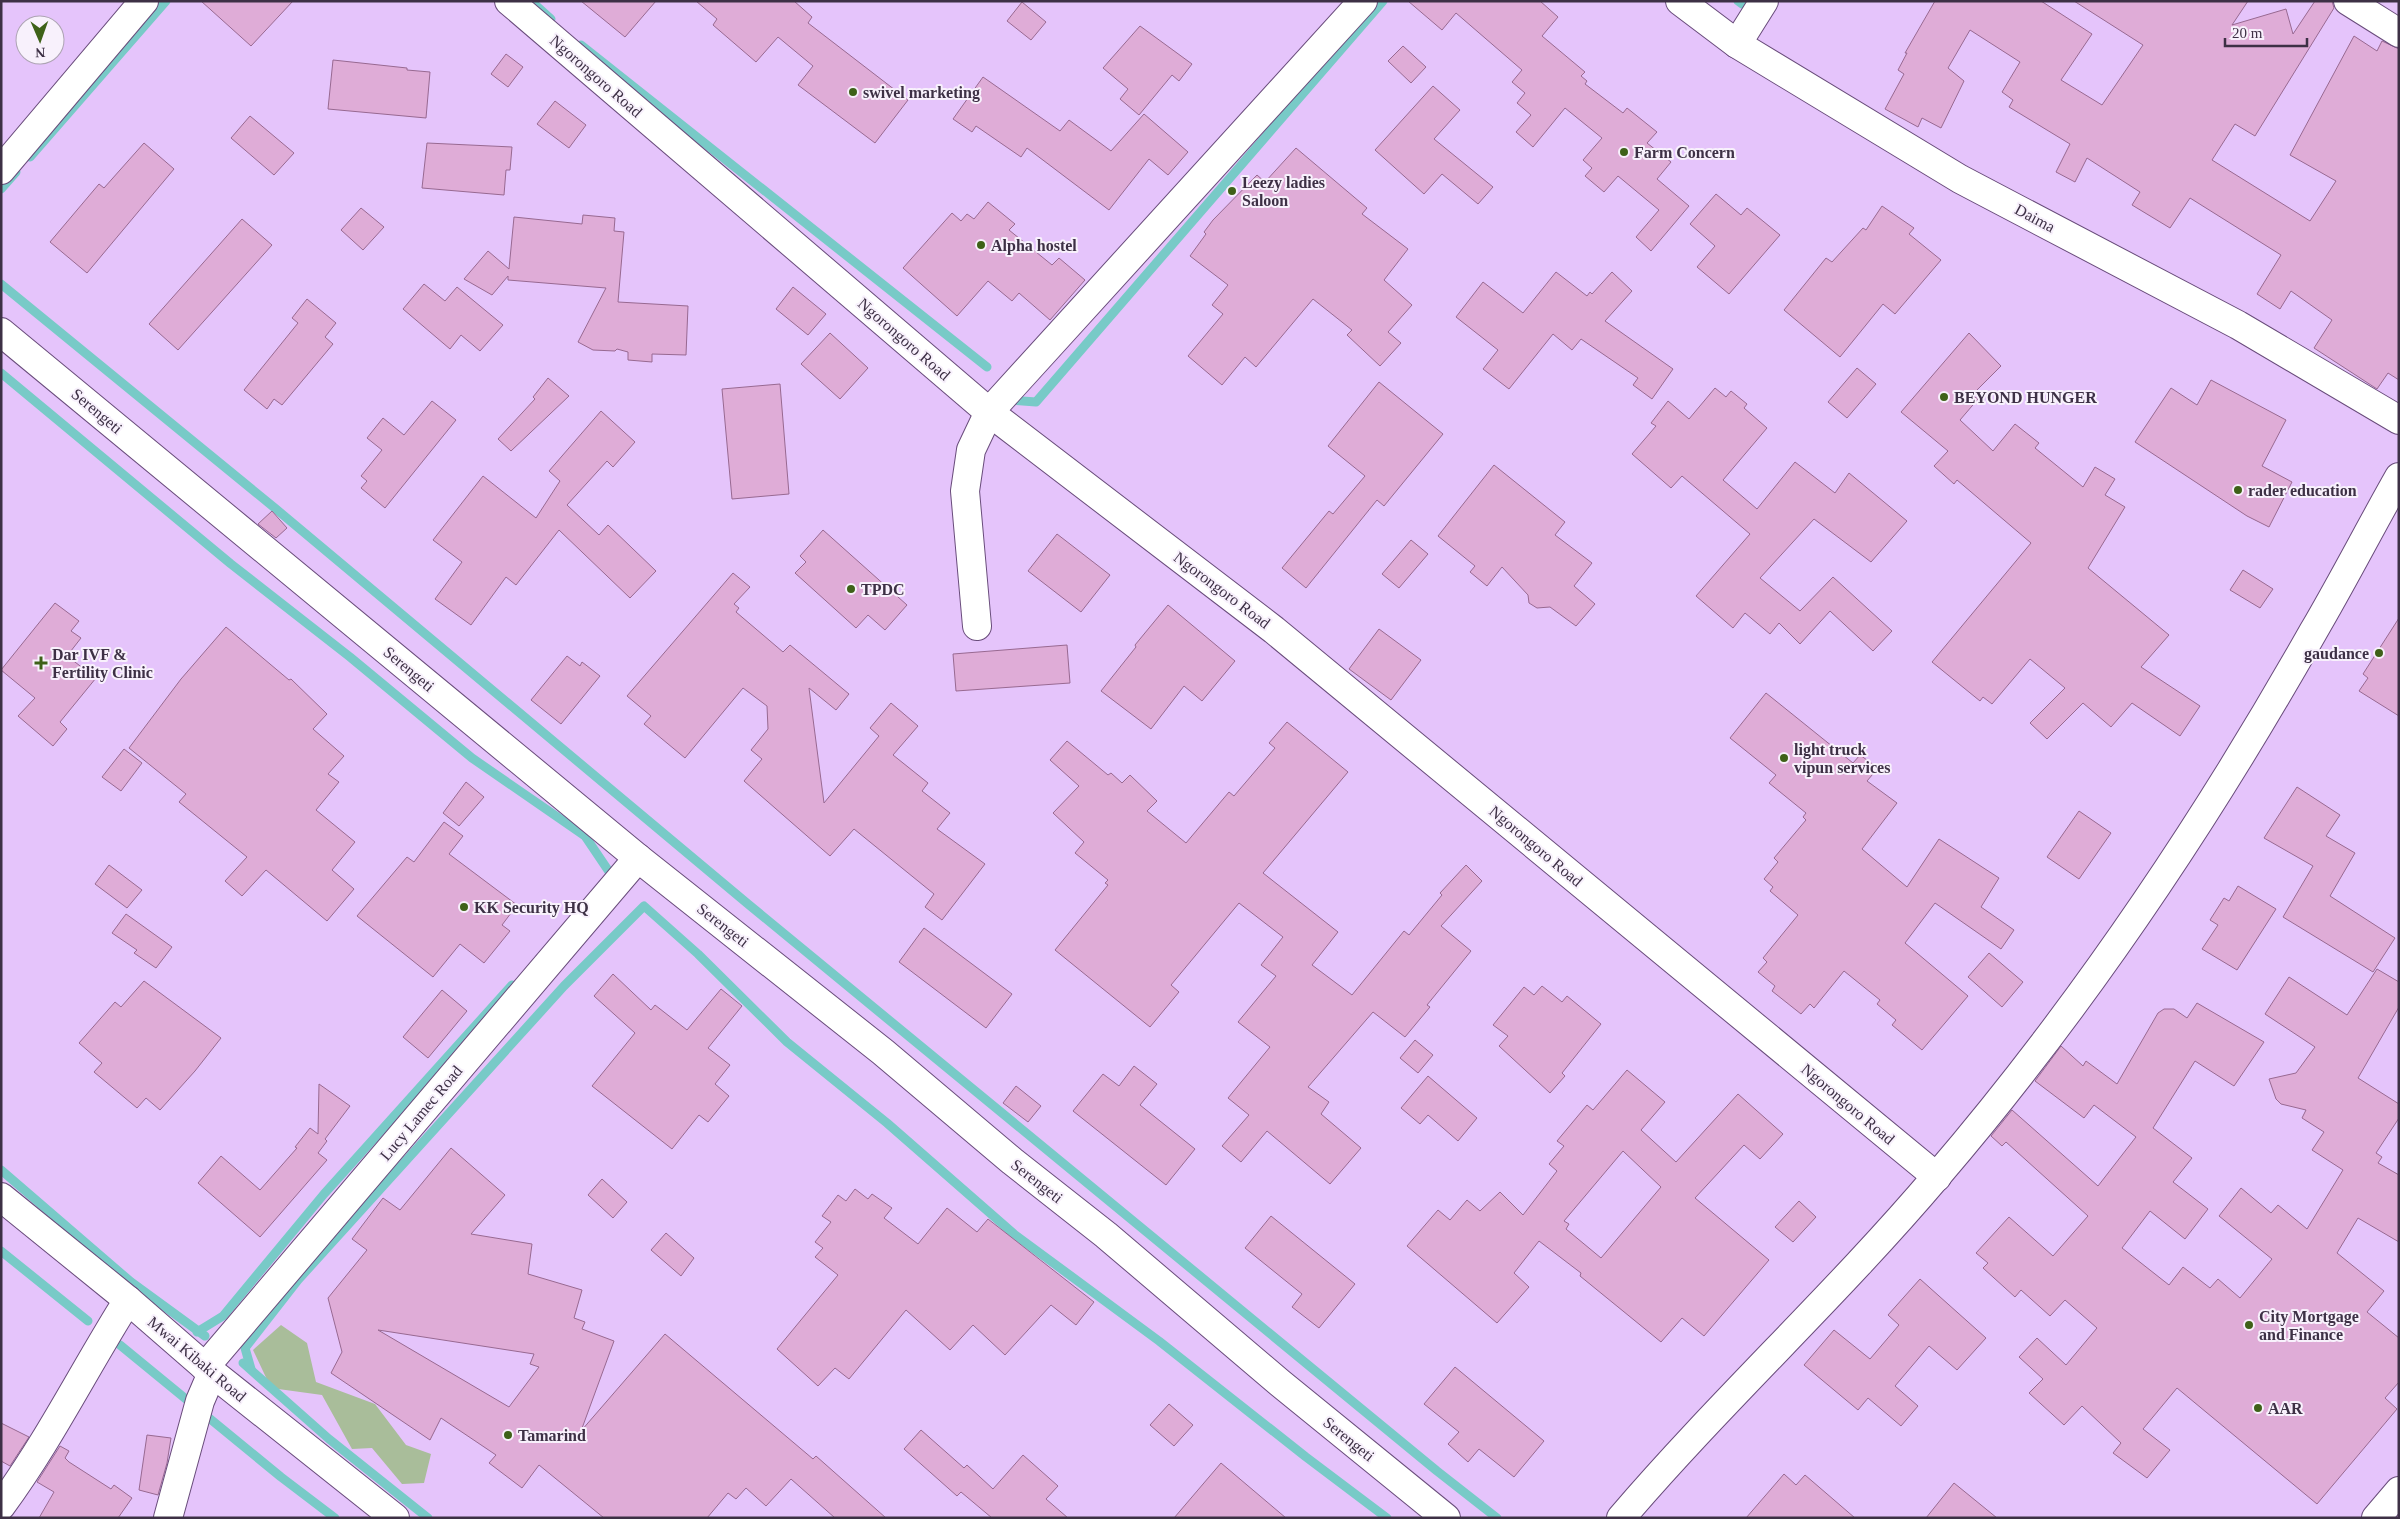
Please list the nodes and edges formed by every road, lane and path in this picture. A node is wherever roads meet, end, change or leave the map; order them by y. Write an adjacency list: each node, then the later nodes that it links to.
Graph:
1 (144, 1): 9 (street)
2 (509, 1): 11 (street, Ngorongoro Road)
3 (1362, 1): 11 (street)
4 (1680, 1): 8 (street, Daima)
5 (1764, 1): 8 (street)
6 (2348, 1): 7 (street)
7 (2399, 33)
8 (1737, 44): 12 (street, Daima)
9 (1, 170)
10 (1, 332): 15 (street, Serengeti)
11 (989, 412): 14 (street); 16 (street, Ngorongoro Road)
12 (2399, 420)
13 (2399, 477): 16 (street)
14 (976, 626)
15 (638, 858): 19 (street, Lucy Lamec Road); 24 (street, Serengeti)
16 (1937, 1177): 25 (street)
17 (1, 1197): 18 (street, Mwai Kibaki Road)
18 (128, 1300): 19 (street, Mwai Kibaki Road); 21 (street)
19 (208, 1370): 22 (street, Lucy Lamec Road); 23 (street, Mwai Kibaki Road)
20 (2399, 1491): 26 (street)
21 (1, 1506)
22 (168, 1518)
23 (395, 1518)
24 (1446, 1518)
25 (1621, 1518)
26 (2376, 1518)

